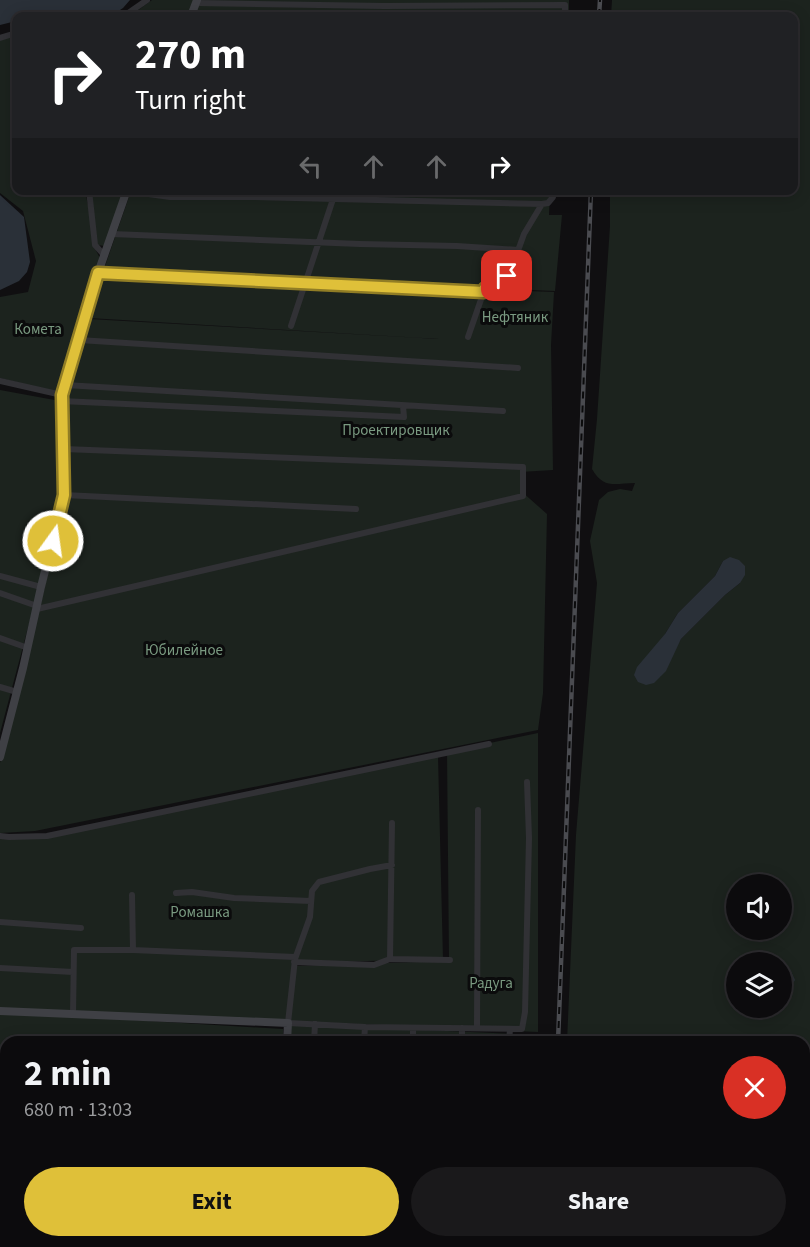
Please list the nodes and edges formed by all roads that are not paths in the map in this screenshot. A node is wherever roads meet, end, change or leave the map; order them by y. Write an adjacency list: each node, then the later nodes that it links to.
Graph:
1 (147, 0): 3 (street)
2 (197, 2): 4 (street)
3 (130, 12)
4 (565, 12)
5 (90, 195): 15 (street)
6 (126, 195): 12 (street)
7 (156, 195): 10 (street)
8 (334, 195): 10 (street)
9 (553, 195): 11 (street)
10 (333, 199): 11 (street); 13 (street)
11 (542, 204): 14 (street)
12 (112, 234): 13 (street); 15 (street)
13 (320, 242): 14 (street); 17 (street)
14 (518, 250): 18 (street)
15 (104, 255): 16 (street)
16 (98, 273): 17 (street); 21 (street)
17 (305, 283): 18 (street); 19 (street)
18 (484, 292): 20 (street)
19 (291, 326)
20 (468, 337)
21 (78, 340): 22 (street); 24 (street)
22 (518, 368)
23 (0, 381): 24 (street)
24 (62, 394): 25 (street); 25 (street); 27 (street)
25 (403, 405): 26 (street)
26 (503, 411)
27 (64, 448): 28 (street); 33 (street)
28 (64, 495): 29 (street); 31 (street)
29 (356, 509)
30 (0, 576): 31 (street)
31 (41, 587): 33 (street)
32 (0, 593): 33 (street)
33 (37, 607): 35 (street)
34 (0, 638): 35 (street)
35 (28, 648): 37 (street)
36 (0, 687): 37 (street)
37 (17, 692): 38 (street)
38 (3, 735): 40 (street)
39 (489, 744): 44 (street)
40 (0, 757)
41 (527, 782): 65 (street)
42 (478, 810): 64 (street)
43 (392, 823): 45 (street)
44 (0, 836)
45 (392, 865): 48 (street); 52 (street)
46 (176, 893): 48 (street)
47 (132, 895): 51 (street)
48 (311, 901): 53 (street)
49 (0, 922): 50 (street)
50 (81, 928)
51 (133, 950): 53 (street); 56 (street)
52 (390, 958): 53 (street); 54 (street)
53 (295, 959): 59 (street)
54 (450, 960)
55 (0, 968): 56 (street)
56 (74, 972): 58 (street)
57 (0, 1011): 58 (street)
58 (73, 1014): 59 (street)
59 (288, 1023): 60 (street); 66 (street)
60 (315, 1024): 61 (street); 67 (street)
61 (365, 1027): 62 (street); 68 (street)
62 (413, 1028): 63 (street); 69 (street)
63 (462, 1028): 64 (street); 70 (street)
64 (477, 1028): 65 (street)
65 (510, 1029): 71 (street)
66 (287, 1036)
67 (314, 1036)
68 (364, 1036)
69 (412, 1036)
70 (462, 1036)
71 (509, 1036)

